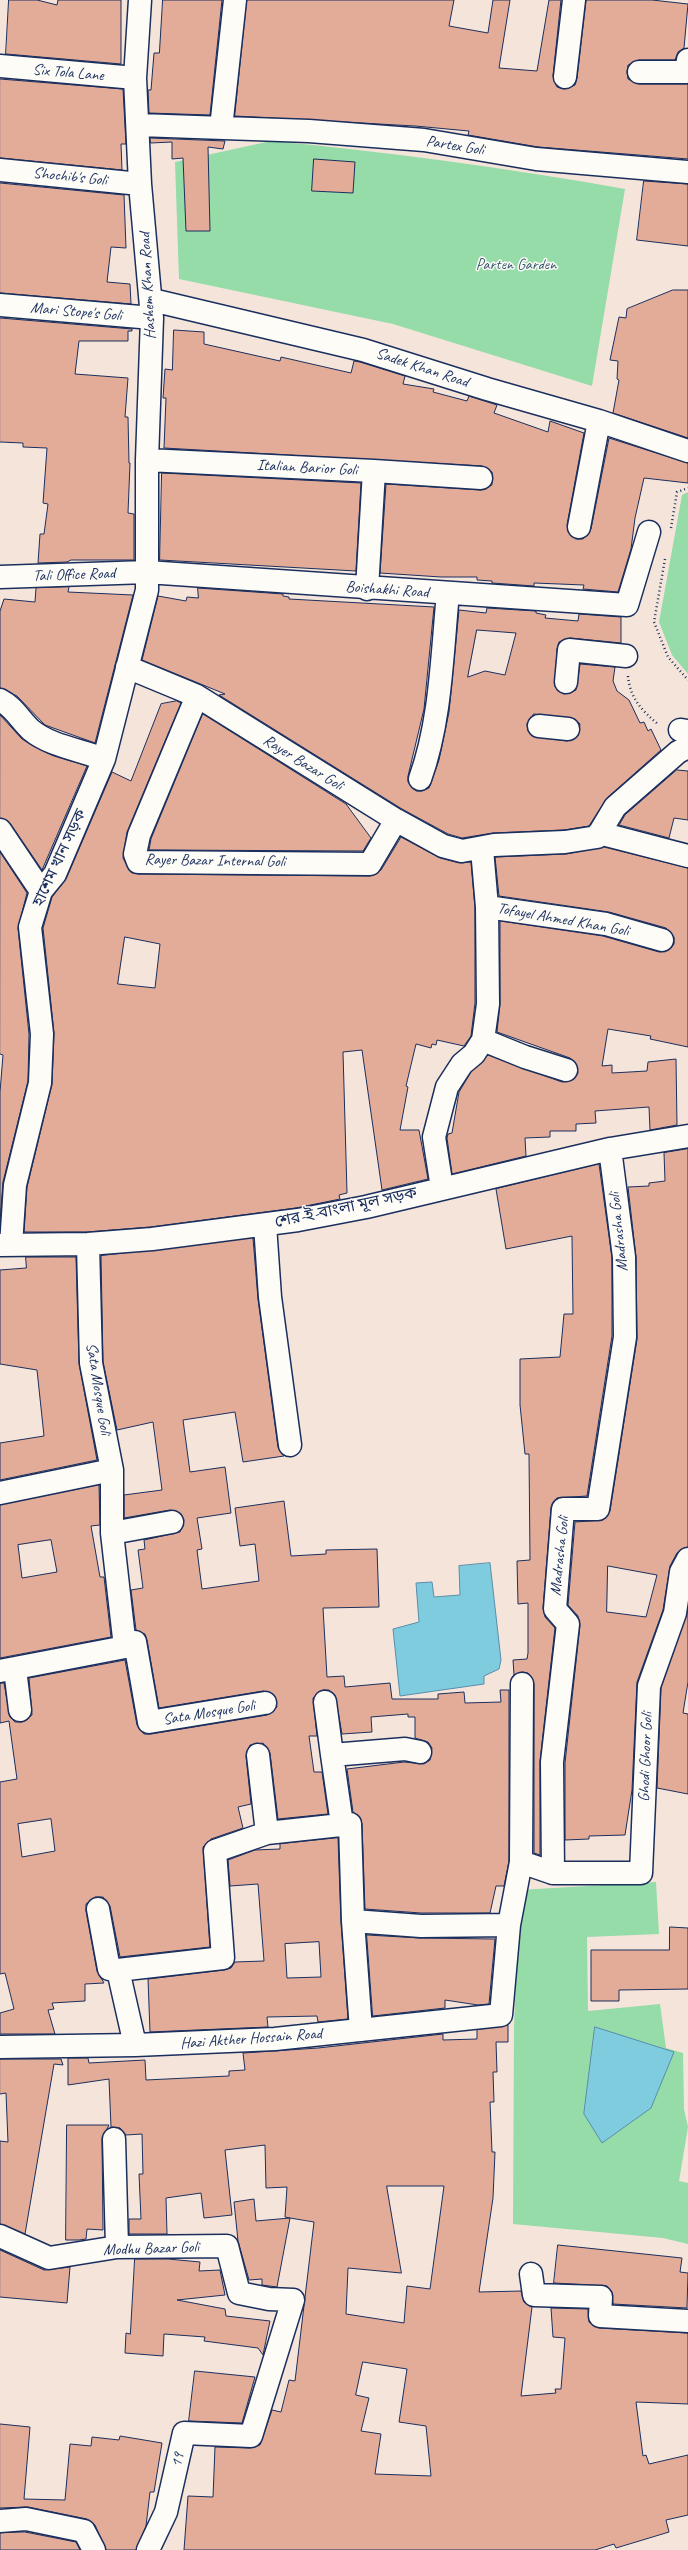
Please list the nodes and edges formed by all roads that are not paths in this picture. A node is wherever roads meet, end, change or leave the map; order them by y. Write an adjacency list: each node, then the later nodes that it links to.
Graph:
1 (140, 0): 8 (street, Hashem Khan Road)
2 (235, 0): 10 (street)
3 (574, 0): 7 (street)
4 (688, 60): 6 (street)
5 (0, 66): 8 (street, Six Tola Lane)
6 (639, 72)
7 (565, 77)
8 (135, 78): 9 (street, Hashem Khan Road)
9 (139, 125): 10 (street, Partex Goli); 13 (street, Hashem Khan Road)
10 (221, 128): 12 (street, Partex Goli)
11 (0, 170): 13 (street, Shochib's Goli)
12 (688, 172)
13 (140, 184): 15 (street, Hashem Khan Road)
14 (0, 306): 15 (street, Mari Stope's Goli)
15 (152, 309): 16 (street, Sadek Khan Road); 18 (street, Hashem Khan Road)
16 (599, 421): 17 (street, Sadek Khan Road); 21 (street)
17 (688, 451)
18 (147, 460): 19 (street, Italian Barior Goli); 23 (street, Hashem Khan Road)
19 (374, 471): 20 (street); 25 (street, Italian Barior Goli)
20 (481, 478)
21 (578, 527)
22 (648, 532): 26 (street, Boishakhi Road)
23 (147, 572): 24 (street, Tali Office Road); 25 (street, Boishakhi Road); 28 (street, হাশেম খান সড়ক)
24 (0, 577)
25 (366, 589): 26 (street, Boishakhi Road)
26 (448, 593): 36 (street)
27 (626, 656): 29 (street)
28 (126, 667): 30 (street, Rayer Bazar Goli); 35 (street, হাশেম খান সড়ক)
29 (566, 682)
30 (197, 696): 37 (street, Rayer Bazar Goli); 37 (street, Rayer Bazar Internal Goli)
31 (0, 700): 35 (street)
32 (539, 726): 33 (street)
33 (568, 728)
34 (685, 736): 39 (street)
35 (104, 758): 42 (street, হাশেম খান সড়ক)
36 (420, 779)
37 (396, 820): 40 (street, Rayer Bazar Goli)
38 (0, 830): 42 (street)
39 (599, 833): 40 (street, Rayer Bazar Goli); 41 (street)
40 (482, 849): 43 (street)
41 (688, 856)
42 (41, 891): 52 (street, হাশেম খান সড়ক)
43 (487, 907): 44 (street, Tofayel Ahmed Khan Goli); 45 (street)
44 (662, 940)
45 (483, 1040): 46 (street); 49 (street)
46 (566, 1070)
47 (688, 1136): 48 (street, শের-ই-বাংলা মূল সড়ক)
48 (610, 1149): 49 (street, শের-ই-বাংলা মূল সড়ক); 71 (street, Madrasha Goli)
49 (442, 1188): 50 (street, শের-ই-বাংলা মূল সড়ক)
50 (265, 1225): 51 (street, শের-ই-বাংলা মূল সড়ক); 53 (street)
51 (88, 1244): 52 (street, শের-ই-বাংলা মূল সড়ক); 54 (street, Sata Mosque Goli)
52 (6, 1245)
53 (290, 1445)
54 (112, 1470): 55 (street); 57 (street, Sata Mosque Goli)
55 (0, 1493)
56 (172, 1522): 57 (street)
57 (112, 1533): 59 (street, Sata Mosque Goli)
58 (688, 1560): 71 (street, Ghodi Ghoor Goli)
59 (125, 1647): 60 (street, Sata Mosque Goli); 63 (street, Sata Mosque Goli)
60 (7, 1670): 64 (street)
61 (522, 1684): 70 (street)
62 (325, 1702): 67 (street)
63 (265, 1703)
64 (20, 1710)
65 (420, 1752): 67 (street)
66 (258, 1755): 69 (street)
67 (332, 1755): 68 (street)
68 (342, 1824): 69 (street); 73 (street)
69 (267, 1833): 75 (street)
70 (521, 1862): 71 (street); 74 (street)
71 (553, 1873)
72 (98, 1909): 75 (street)
73 (353, 1921): 74 (street); 76 (street)
74 (509, 1925): 76 (street, Hazi Akther Hossain Road)
75 (118, 1970): 77 (street)
76 (361, 2030): 77 (street, Hazi Akther Hossain Road)
77 (134, 2045): 78 (street, Hazi Akther Hossain Road)
78 (0, 2047)
79 (114, 2139): 81 (street)
80 (0, 2236): 81 (street, Modhu Bazar Goli)
81 (117, 2248): 84 (street, Modhu Bazar Goli)
82 (531, 2274): 83 (street)
83 (688, 2321)
84 (251, 2436): 87 (street, 19)
85 (0, 2521): 86 (street)
86 (94, 2550)
87 (148, 2550)

